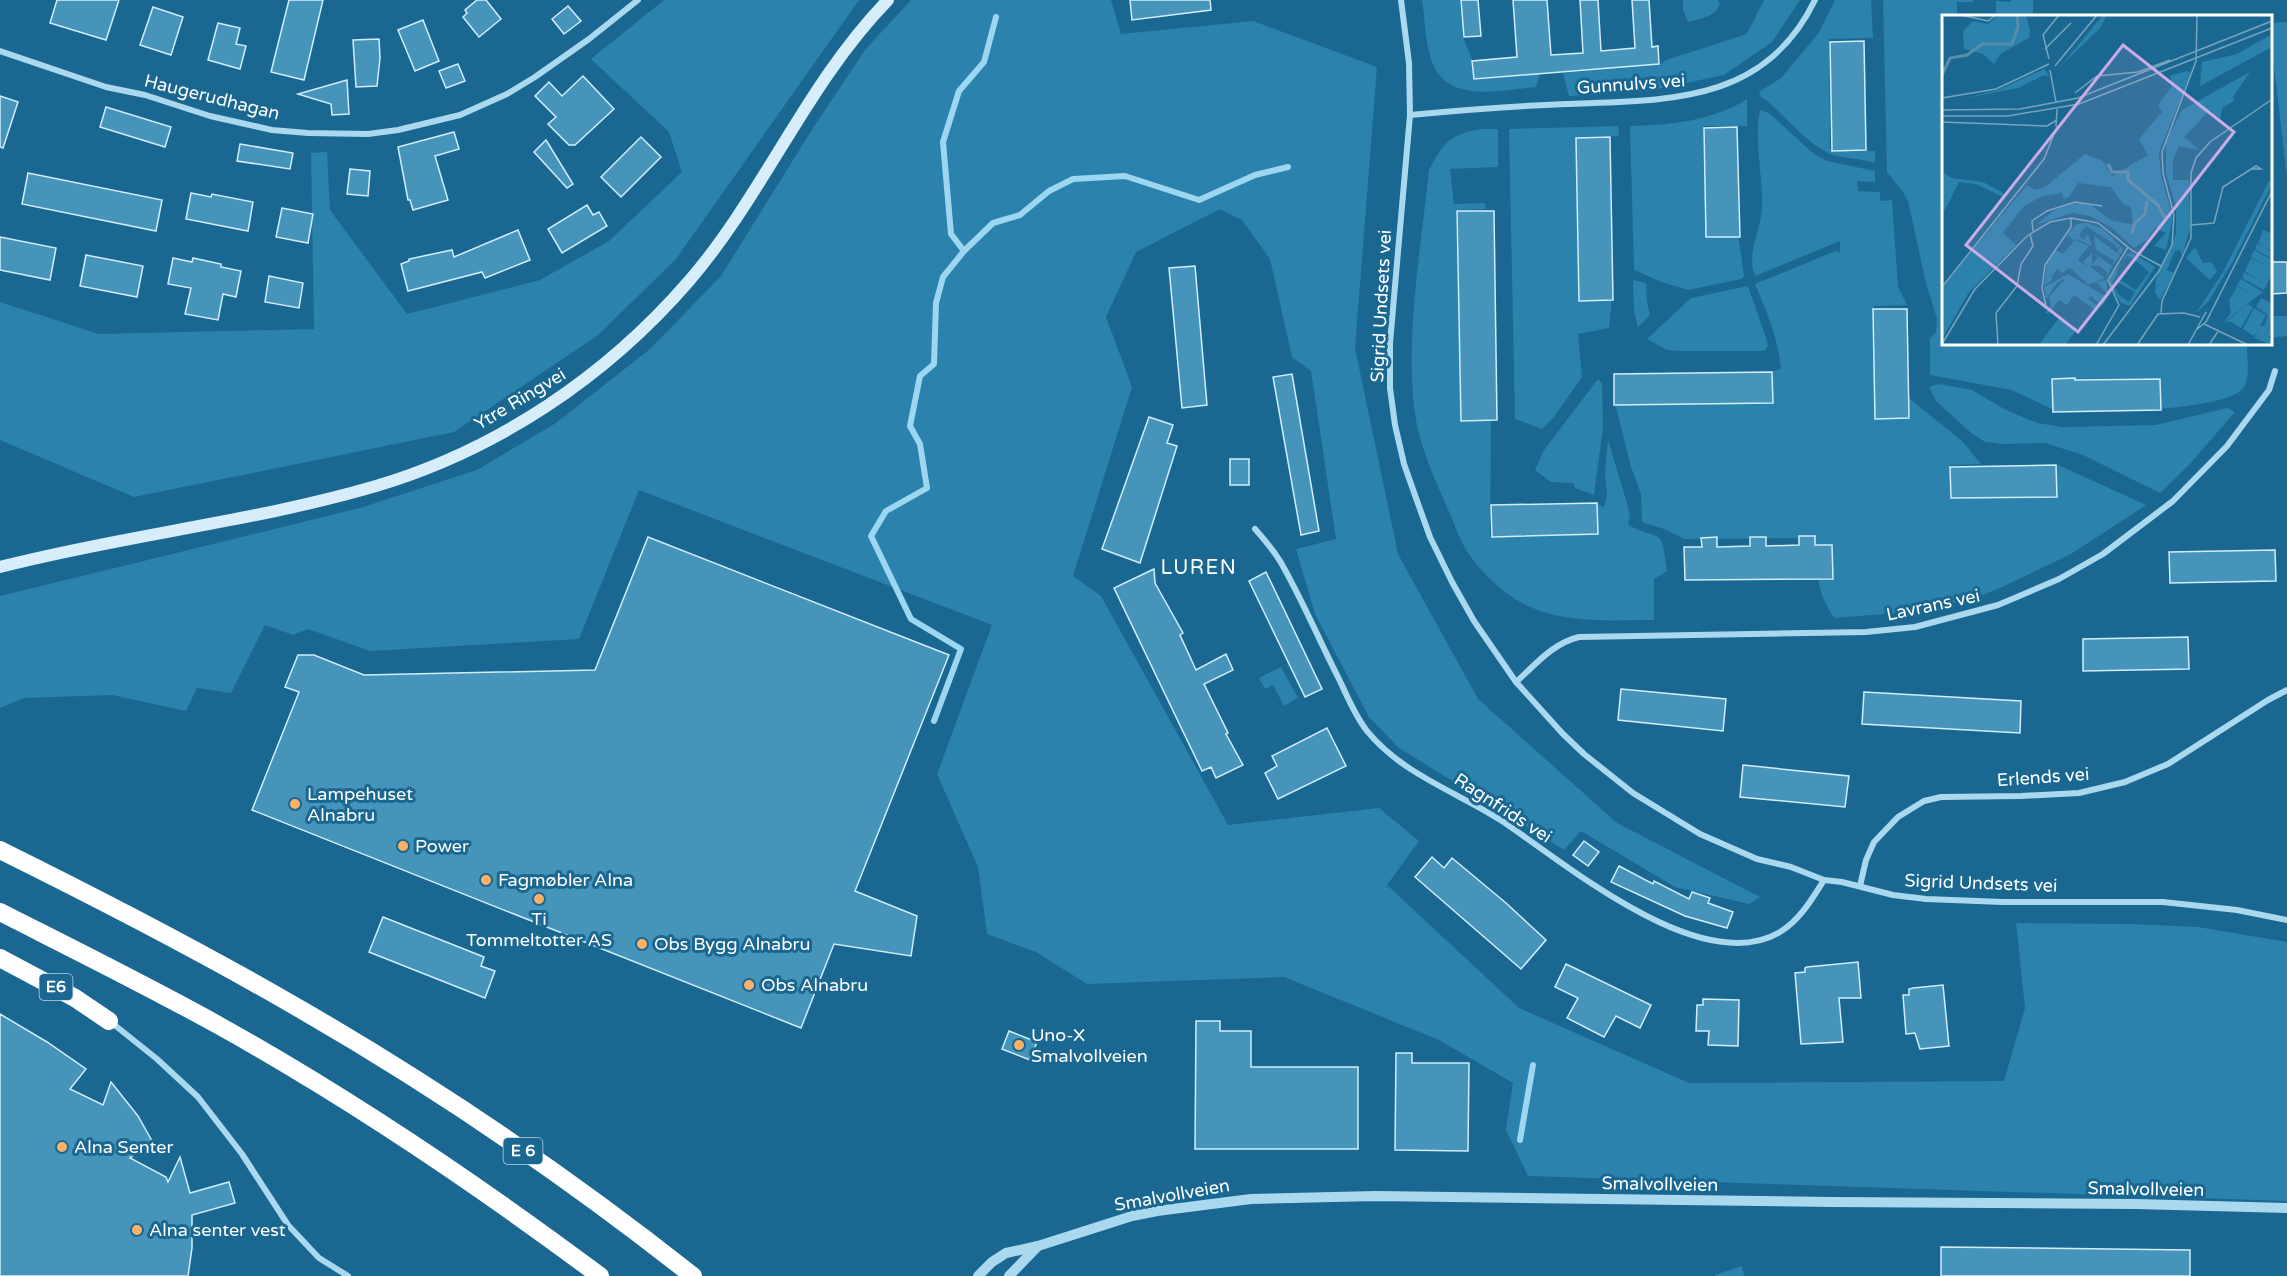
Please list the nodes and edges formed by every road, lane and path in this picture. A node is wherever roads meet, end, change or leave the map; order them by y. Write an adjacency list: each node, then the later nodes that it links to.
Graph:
1 (638, 0): 5 (street, Haugerudhagan)
2 (888, 0): 9 (main road, Ytre Ringvei)
3 (1401, 0): 6 (street, Sigrid Undsets vei)
4 (1815, 0): 6 (street, Gunnulvs vei)
5 (0, 51)
6 (1410, 115): 10 (street, Sigrid Undsets vei)
7 (2275, 371): 10 (street, Lavrans vei)
8 (1255, 529): 13 (street, Ragnfrids vei)
9 (0, 567)
10 (1516, 682): 13 (street, Sigrid Undsets vei)
11 (2287, 690): 14 (street, Erlends vei)
12 (0, 850): 23 (highway, E 6)
13 (1824, 880): 14 (street, Sigrid Undsets vei)
14 (1860, 886): 16 (street, Sigrid Undsets vei)
15 (0, 912): 22 (highway)
16 (2287, 920)
17 (0, 958): 18 (highway, E6)
18 (109, 1021): 21 (street)
19 (2287, 1208): 20 (street, Smalvollveien)
20 (1038, 1246): 24 (street, Smalvollveien); 25 (street, Smalvollveien)
21 (348, 1276)
22 (600, 1276)
23 (693, 1276)
24 (978, 1276)
25 (1009, 1276)

